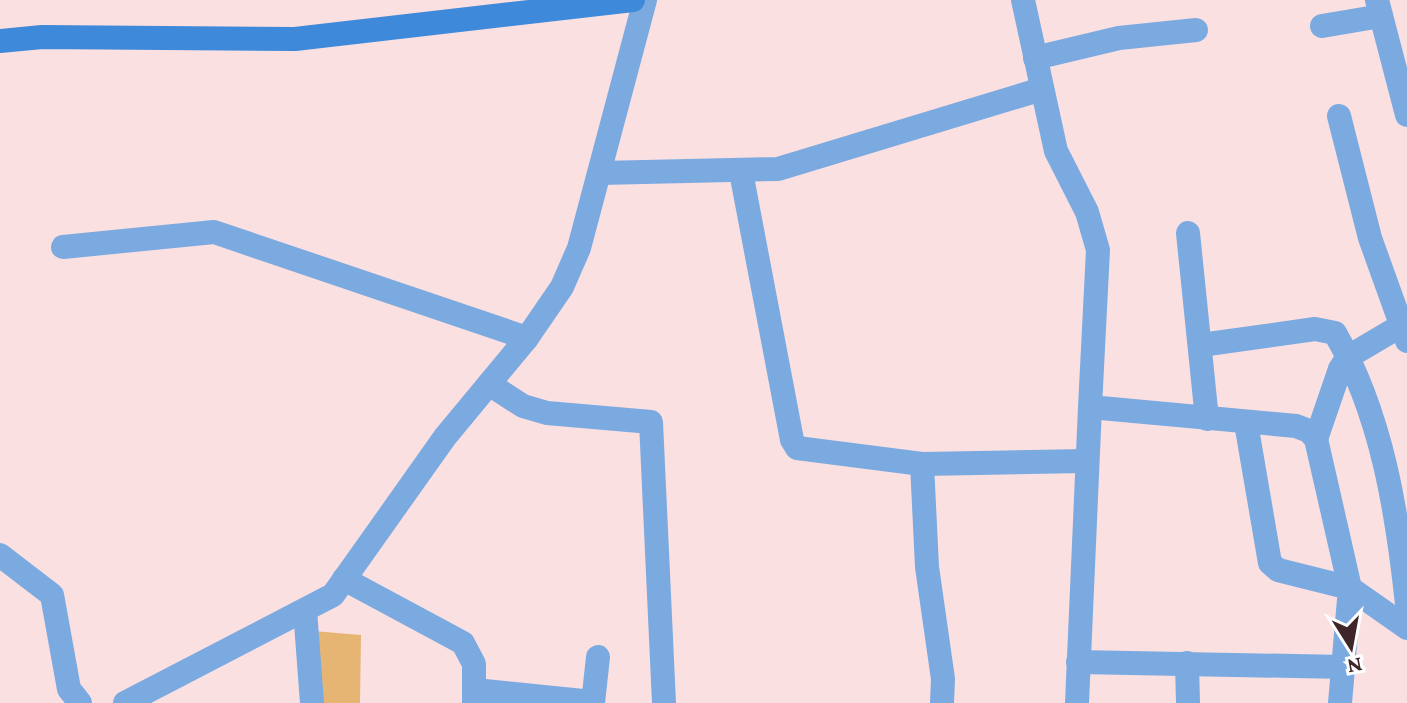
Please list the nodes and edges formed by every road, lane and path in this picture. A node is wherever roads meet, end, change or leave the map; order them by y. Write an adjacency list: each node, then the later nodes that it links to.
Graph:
1 (633, 0): 7 (street)
2 (645, 0): 13 (street)
3 (1023, 0): 8 (street)
4 (1379, 8): 5 (street); 10 (street)
5 (1322, 26)
6 (1196, 30): 8 (street)
7 (0, 41)
8 (1035, 58): 9 (street)
9 (1042, 89): 12 (street); 21 (street)
10 (1407, 115)
11 (1339, 116): 16 (street)
12 (741, 172): 13 (street); 26 (street)
13 (600, 173): 17 (street)
14 (1188, 233): 18 (street)
15 (63, 247): 17 (street)
16 (1405, 330): 19 (street)
17 (527, 338): 20 (street)
18 (1201, 345): 19 (street); 22 (street)
19 (1348, 357): 24 (street); 30 (street)
20 (489, 384): 28 (street); 43 (street)
21 (1090, 407): 22 (street); 25 (street)
22 (1207, 419): 23 (street)
23 (1246, 423): 24 (street); 29 (street)
24 (1316, 439): 29 (street)
25 (1086, 461): 26 (street); 34 (street)
26 (922, 464): 44 (street)
27 (0, 555): 39 (street)
28 (344, 579): 31 (street); 37 (street)
29 (1350, 588): 32 (street); 36 (street)
30 (1407, 604)
31 (305, 610): 40 (street); 41 (street)
32 (1407, 628)
33 (598, 657): 42 (street)
34 (1078, 662): 35 (street); 45 (street)
35 (1187, 663): 36 (street); 46 (street)
36 (1344, 667): 47 (street)
37 (474, 697): 38 (street)
38 (529, 698): 42 (street)
39 (80, 703)
40 (125, 703)
41 (312, 703)
42 (593, 703)
43 (664, 703)
44 (942, 703)
45 (1077, 703)
46 (1188, 703)
47 (1340, 703)

